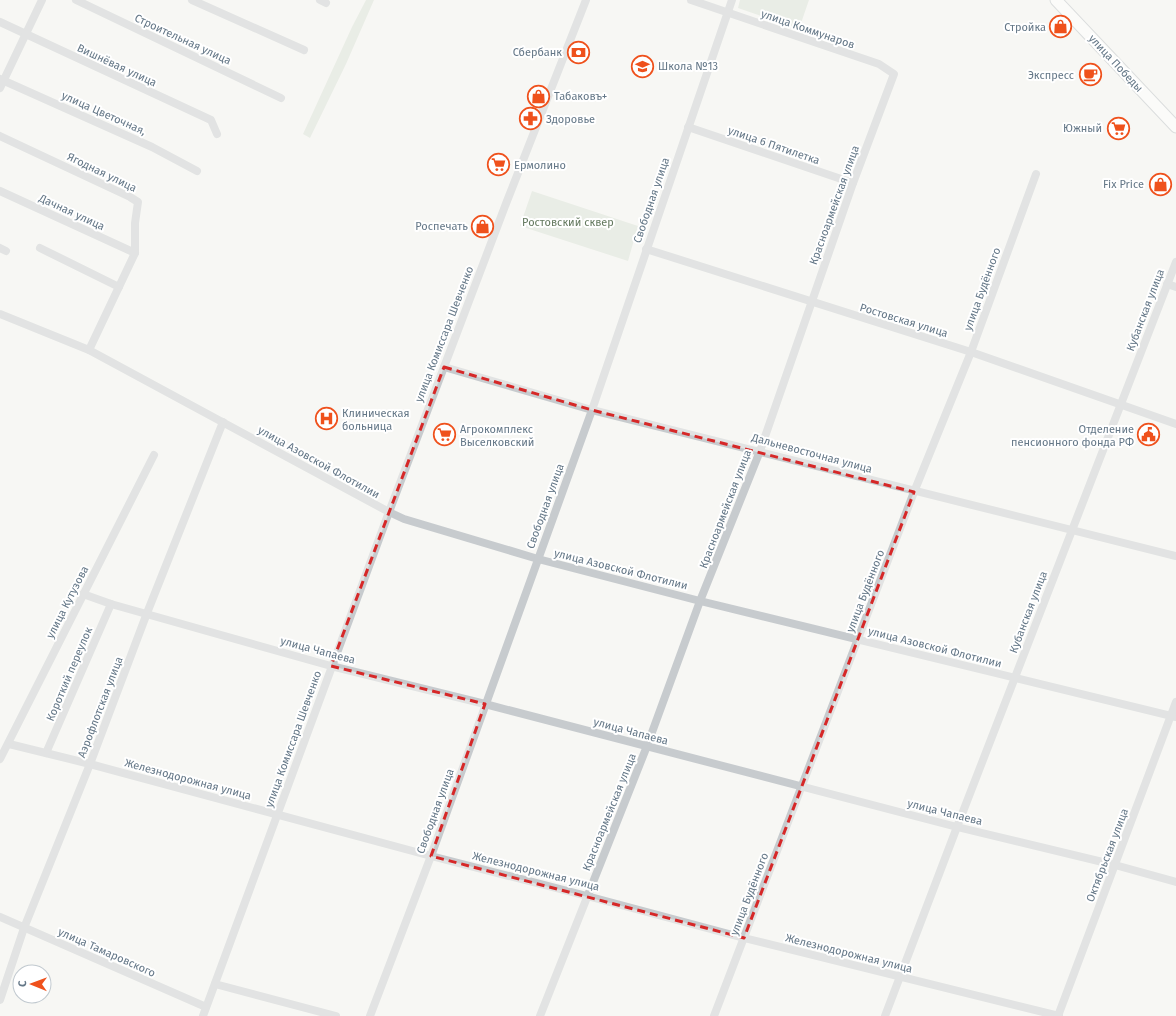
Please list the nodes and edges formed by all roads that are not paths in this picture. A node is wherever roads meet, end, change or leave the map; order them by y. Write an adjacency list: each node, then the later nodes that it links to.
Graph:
1 (42, 0): 10 (street)
2 (76, 0): 14 (street, Строительная улица)
3 (192, 0): 11 (street)
4 (586, 0): 34 (street, улица Комиссара Шевченко)
5 (691, 0): 8 (street, улица Коммунаров)
6 (732, 0): 8 (street, Свободная улица)
7 (1056, 0): 16 (street, улица Победы)
8 (728, 13): 12 (street, улица Коммунаров); 15 (street, Свободная улица)
9 (0, 22): 10 (street, Вишнёвая улица)
10 (25, 34): 13 (street); 17 (street, Вишнёвая улица)
11 (304, 50)
12 (894, 74): 21 (street, Красноармейская улица)
13 (1, 82): 19 (street, улица Цветочная,)
14 (281, 98)
15 (688, 127): 21 (street, улица 6 Пятилетка); 24 (street, Свободная улица)
16 (1176, 127)
17 (217, 134)
18 (0, 136): 25 (street, Ягодная улица)
19 (197, 171)
20 (1036, 174): 33 (street, улица Будённого)
21 (853, 183): 30 (street, Красноармейская улица)
22 (0, 191): 25 (street, Дачная улица)
23 (40, 248): 29 (street)
24 (646, 249): 30 (street, Ростовская улица); 36 (street, Свободная улица)
25 (136, 253): 29 (street, Ягодная улица)
26 (1176, 262): 27 (street, Кубанская улица)
27 (1167, 284): 28 (street); 35 (street, Кубанская улица)
28 (1176, 287)
29 (119, 288): 32 (street, Ягодная улица)
30 (811, 302): 33 (street, Ростовская улица); 39 (street, Красноармейская улица)
31 (0, 314): 32 (street, улица Азовской Флотилии)
32 (91, 352): 37 (street, улица Азовской Флотилии)
33 (971, 352): 35 (street, Ростовская улица); 41 (street, улица Будённого)
34 (444, 368): 36 (street, Дальневосточная улица); 42 (street, улица Комиссара Шевченко)
35 (1120, 404): 38 (street, Ростовская улица); 43 (street, Кубанская улица)
36 (592, 410): 39 (street, Дальневосточная улица); 45 (street, Свободная улица)
37 (223, 422): 42 (street, улица Азовской Флотилии); 49 (street, Аэрофлотская улица)
38 (1176, 424)
39 (760, 451): 41 (street, Дальневосточная улица); 47 (street, Красноармейская улица)
40 (154, 455): 46 (street, улица Кутузова)
41 (914, 492): 43 (street, Дальневосточная улица); 50 (street, улица Будённого)
42 (389, 512): 45 (street, улица Азовской Флотилии); 51 (street, улица Комиссара Шевченко)
43 (1072, 530): 44 (street, Дальневосточная улица); 52 (street, Кубанская улица)
44 (1176, 556)
45 (538, 559): 47 (street, улица Азовской Флотилии); 54 (street, Свободная улица)
46 (83, 594): 48 (street, улица Чапаева); 56 (street, улица Кутузова)
47 (700, 601): 50 (street, улица Азовской Флотилии); 57 (street, Красноармейская улица)
48 (111, 604): 49 (street, улица Чапаева); 58 (street, Короткий переулок)
49 (147, 613): 51 (street, улица Чапаева); 60 (street, Аэрофлотская улица)
50 (859, 639): 52 (street, улица Азовской Флотилии); 61 (street, улица Будённого)
51 (331, 666): 54 (street, улица Чапаева); 62 (street, улица Комиссара Шевченко)
52 (1015, 678): 55 (street, улица Азовской Флотилии); 63 (street, Кубанская улица)
53 (1176, 702): 55 (street, Октябрьская улица)
54 (485, 704): 57 (street, улица Чапаева); 64 (street, Свободная улица)
55 (1173, 717): 65 (street, Октябрьская улица)
56 (8, 744): 58 (street, Железнодорожная улица); 59 (street, улица Кутузова)
57 (647, 746): 61 (street, улица Чапаева); 67 (street, Красноармейская улица)
58 (46, 753): 60 (street, Железнодорожная улица)
59 (0, 759)
60 (90, 764): 62 (street, Железнодорожная улица); 69 (street, Аэрофлотская улица)
61 (801, 786): 63 (street, улица Чапаева); 70 (street, улица Будённого)
62 (276, 815): 64 (street, Железнодорожная улица); 72 (street, улица Комиссара Шевченко)
63 (957, 827): 65 (street, улица Чапаева); 71 (street, Кубанская улица)
64 (431, 856): 67 (street, Железнодорожная улица); 77 (street, Свободная улица)
65 (1115, 865): 66 (street, улица Чапаева); 81 (street, Октябрьская улица)
66 (1176, 882)
67 (587, 896): 70 (street, Железнодорожная улица); 78 (street, Красноармейская улица)
68 (0, 917): 69 (street, улица Тамаровского)
69 (24, 928): 73 (street, Аэрофлотская улица); 74 (street, улица Тамаровского)
70 (744, 938): 71 (street, Железнодорожная улица); 79 (street, улица Будённого)
71 (900, 977): 80 (street, Кубанская улица); 81 (street, Железнодорожная улица)
72 (215, 984): 74 (street, улица Комиссара Шевченко); 76 (street)
73 (0, 1000)
74 (206, 1007): 75 (street, улица Комиссара Шевченко)
75 (203, 1016)
76 (336, 1016)
77 (370, 1016)
78 (540, 1016)
79 (714, 1016)
80 (885, 1016)
81 (1058, 1016)

